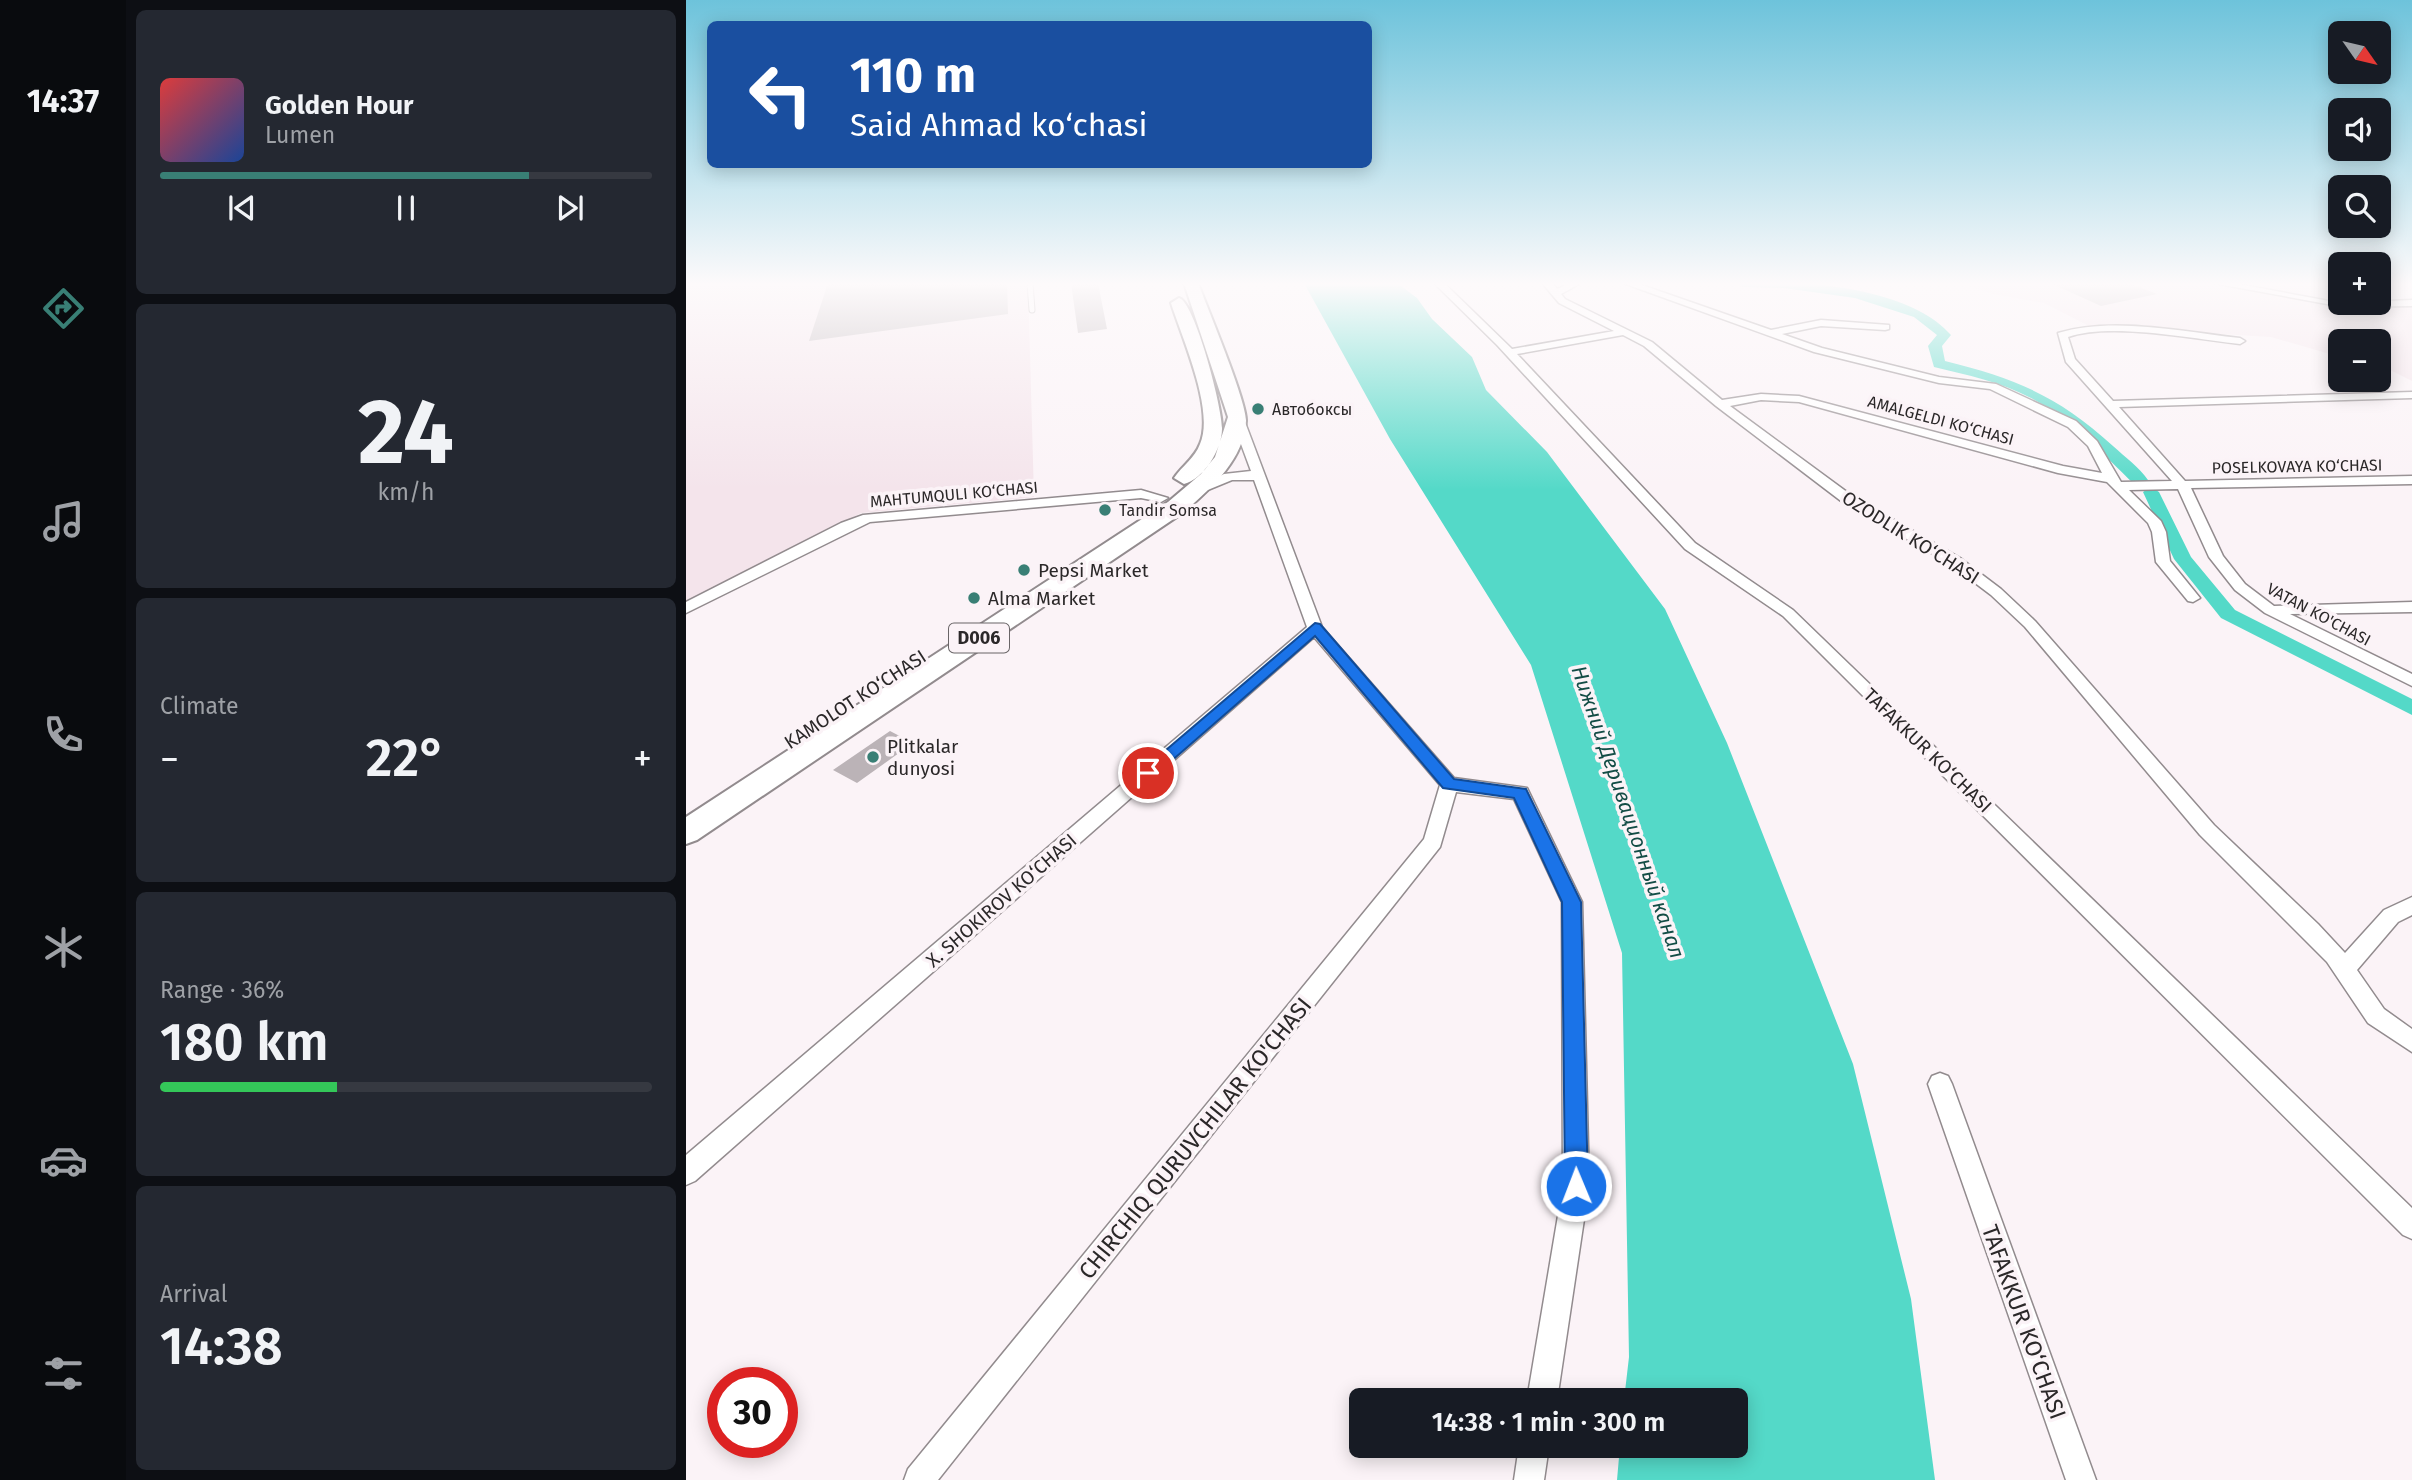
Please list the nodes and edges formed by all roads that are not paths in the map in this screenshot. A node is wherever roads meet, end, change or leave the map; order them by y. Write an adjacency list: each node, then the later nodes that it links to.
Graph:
1 (1194, 352): 16 (main road, KAMOLOT KO‘CHASI / D006)
2 (1215, 352): 10 (main road)
3 (1510, 352): 30 (street, TAFAKKUR KO‘CHASI)
4 (1657, 352): 8 (street, OZODLIK KO‘CHASI)
5 (1833, 352): 13 (street, AMALGELDI KO‘CHASI)
6 (2068, 352): 9 (street, VATAN KO'CHASI)
7 (2412, 395): 9 (street)
8 (1720, 404): 13 (street, AMALGELDI KO‘CHASI); 26 (street, OZODLIK KO‘CHASI)
9 (2112, 404): 14 (street, VATAN KO'CHASI)
10 (1237, 416): 11 (street); 15 (main road, D006)
11 (1260, 478): 15 (street); 21 (street)
12 (2412, 480): 14 (street, POSELKOVAYA KO‘CHASI)
13 (2114, 482): 14 (street, POSELKOVAYA KO‘CHASI); 17 (street, AMALGELDI KO‘CHASI)
14 (2183, 486): 20 (street, VATAN KO'CHASI)
15 (1196, 491): 24 (main road, D006)
16 (1161, 498): 19 (street, MAHTUMQULI KO‘CHASI); 24 (main road, KAMOLOT KO‘CHASI / D006)
17 (2193, 598)
18 (2412, 607): 20 (street)
19 (686, 608)
20 (2270, 610): 22 (street, VATAN KO'CHASI)
21 (1315, 628): 23 (street); 29 (street, X. SHOKIROV KO‘CHASI)
22 (2412, 681)
23 (1449, 784): 31 (street); 33 (street, CHIRCHIQ QURUVCHILAR KO'CHASI)
24 (695, 815)
25 (2412, 905): 26 (street)
26 (2344, 969): 27 (street, OZODLIK KO‘CHASI)
27 (2412, 1042)
28 (1940, 1084): 35 (street, TAFAKKUR KO‘CHASI)
29 (686, 1172)
30 (2412, 1226)
31 (1544, 1388)
32 (1532, 1458): 34 (street)
33 (919, 1480)
34 (1529, 1480)
35 (2081, 1480)

